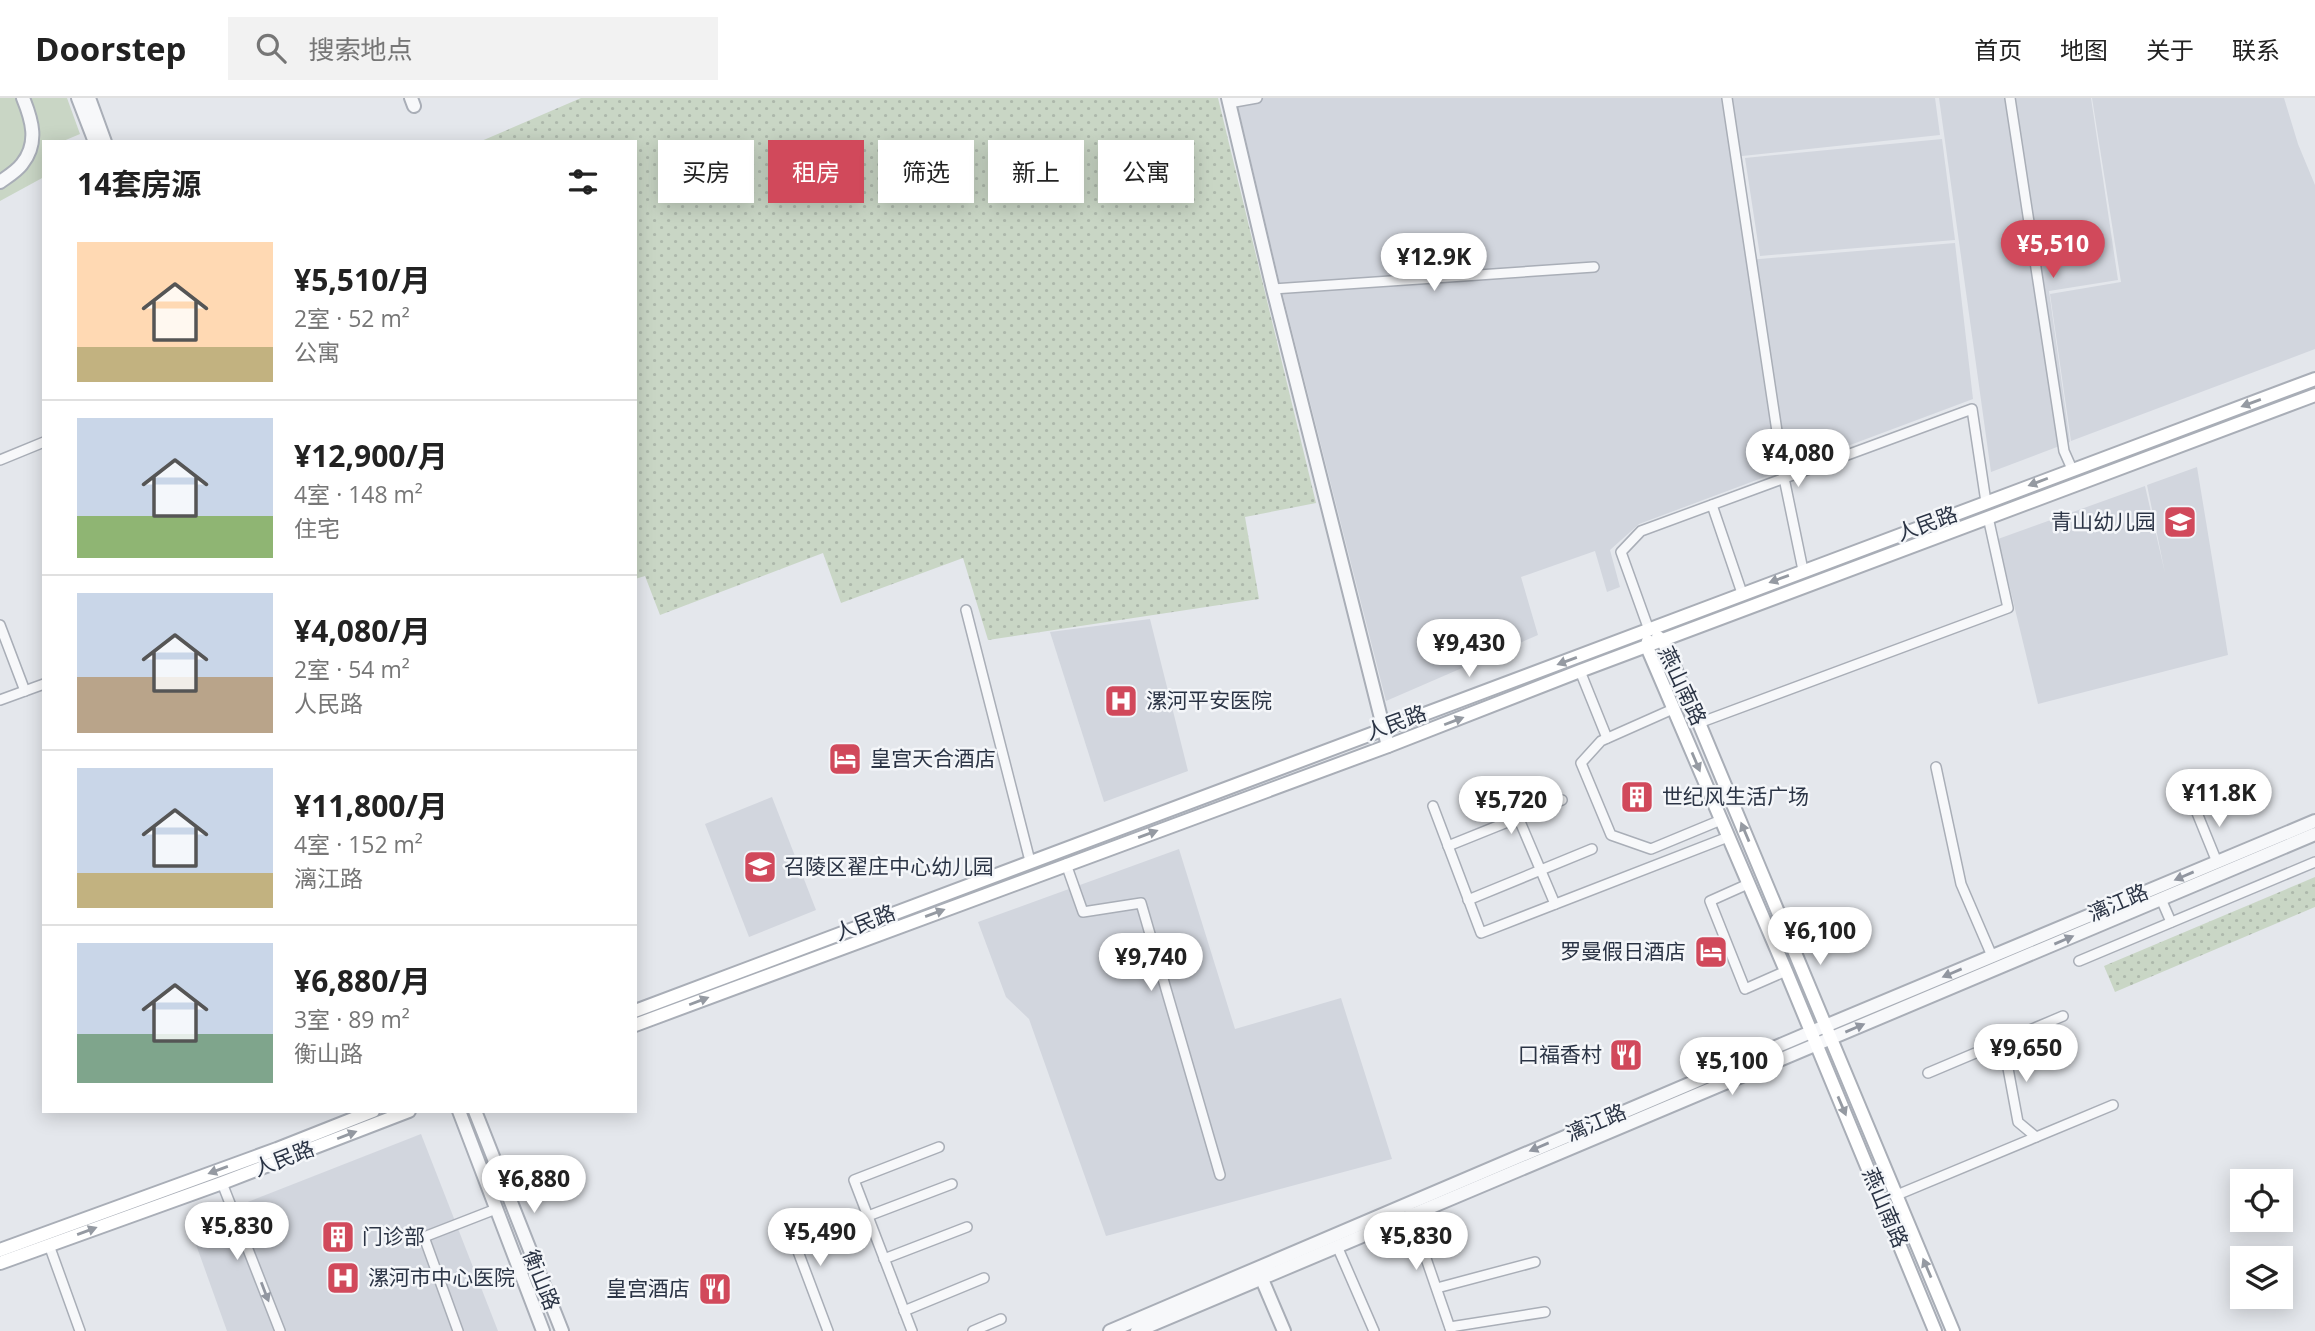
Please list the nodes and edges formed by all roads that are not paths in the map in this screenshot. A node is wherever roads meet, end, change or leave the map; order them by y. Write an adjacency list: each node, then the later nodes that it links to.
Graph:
1 (23, 98): 10 (street)
2 (78, 98): 8 (street)
3 (89, 98): 9 (street)
4 (1257, 98): 7 (street)
5 (1727, 98): 18 (street)
6 (2011, 98): 17 (street)
7 (1229, 100): 12 (street)
8 (94, 140)
9 (104, 140)
10 (0, 182)
11 (1594, 267): 12 (street)
12 (1273, 289): 35 (street)
13 (2315, 379): 17 (main road, 人民路, one-way to 17)
14 (2315, 395): 21 (main road, 人民路)
15 (42, 443): 16 (street)
16 (0, 460)
17 (2072, 469): 19 (main road, 人民路, one-way to 19)
18 (1784, 478): 19 (street); 20 (street); 22 (street)
19 (1986, 502): 22 (main road, 人民路)
20 (1712, 505): 23 (street); 26 (street)
21 (1988, 517): 27 (main road, 人民路); 34 (street)
22 (1804, 570): 23 (main road, 人民路, one-way to 23)
23 (1742, 593): 26 (main road, 人民路)
24 (966, 610): 49 (street)
25 (0, 625): 31 (street)
26 (1649, 630): 27 (main road, 燕山南路); 28 (main road, 燕山南路); 35 (main road, 人民路, one-way to 35)
27 (1663, 641): 28 (main road, 人民路); 34 (main road, 燕山南路)
28 (1647, 647): 29 (main road, 人民路); 33 (main road, 燕山南路)
29 (1580, 671): 36 (street); 37 (main road, 人民路, one-way to 29)
30 (42, 685): 31 (street)
31 (25, 691): 32 (street)
32 (0, 700)
33 (1673, 709): 36 (street); 43 (main road, 燕山南路, one-way to 43)
34 (1699, 723): 53 (main road, 燕山南路, one-way to 34)
35 (1383, 728): 37 (street); 49 (main road, 人民路)
36 (1607, 738): 43 (street)
37 (1388, 746): 52 (main road, 人民路, one-way to 37)
38 (1936, 767): 60 (street)
39 (1562, 800): 42 (street)
40 (1433, 806): 47 (street)
41 (2194, 808): 50 (street)
42 (1518, 817): 47 (street); 54 (street)
43 (1721, 820): 46 (main road, 燕山南路)
44 (2315, 821): 50 (street, 漓江路)
45 (2315, 834): 56 (street, 漓江路)
46 (1728, 837): 55 (main road, 燕山南路); 58 (street)
47 (1448, 846): 57 (street)
48 (1592, 849): 54 (street)
49 (1030, 861): 63 (main road, 人民路)
50 (2217, 862): 60 (street, 漓江路, one-way to 60)
51 (2315, 862): 59 (street)
52 (1066, 864): 65 (main road, 人民路, one-way to 52); 78 (street)
53 (1761, 868): 55 (main road); 66 (main road, 燕山南路)
54 (1541, 870): 57 (street); 58 (street)
55 (1746, 880): 62 (main road, 燕山南路); 62 (street)
56 (2161, 899): 59 (street); 66 (street, 漓江路, one-way to 56)
57 (1468, 900): 58 (street)
58 (1555, 904)
59 (2171, 922): 61 (street)
60 (1992, 956): 66 (street, 漓江路, one-way to 66)
61 (2079, 961)
62 (1786, 971): 67 (main road, 燕山南路)
63 (637, 1010)
64 (2063, 1016): 68 (street)
65 (637, 1024)
66 (1830, 1031): 67 (street, 漓江路); 81 (main road, 燕山南路)
67 (1813, 1038): 82 (main road, 燕山南路, one-way to 82); 84 (street, 漓江路)
68 (1998, 1044): 69 (street); 75 (street)
69 (1928, 1073)
70 (2113, 1105): 75 (street)
71 (369, 1113): 76 (main road, 人民路)
72 (404, 1113): 76 (main road, 人民路, one-way to 72)
73 (461, 1113): 83 (street, 衡山路)
74 (476, 1113): 107 (street, 衡山路)
75 (2036, 1137): 81 (street)
76 (302, 1146): 79 (main road, 人民路); 88 (main road, 人民路, one-way to 88)
77 (939, 1146): 85 (street)
78 (1220, 1175)
79 (222, 1182): 88 (main road, 人民路, one-way to 79); 104 (street, one-way to 104)
80 (952, 1184): 85 (street)
81 (1896, 1195): 82 (main road); 97 (main road, 燕山南路, one-way to 81)
82 (1882, 1202): 98 (main road, 燕山南路)
83 (496, 1209): 105 (street); 106 (street, 衡山路)
84 (1409, 1209): 89 (street, 漓江路); 94 (street, 漓江路); 96 (street)
85 (868, 1216): 91 (street)
86 (785, 1217): 108 (street)
87 (967, 1227): 91 (street)
88 (47, 1239): 90 (main road, 人民路); 93 (main road, 人民路); 103 (street)
89 (1337, 1246): 94 (street, 漓江路); 114 (street)
90 (0, 1250)
91 (884, 1259): 99 (street)
92 (1535, 1262): 96 (street)
93 (0, 1263)
94 (1260, 1273): 111 (street, 漓江路); 112 (street, 漓江路); 113 (street)
95 (984, 1278): 99 (street)
96 (1437, 1288): 102 (street)
97 (1940, 1300): 98 (main road); 116 (main road, 燕山南路)
98 (1925, 1307): 115 (main road, 燕山南路)
99 (904, 1311): 109 (street)
100 (1545, 1312): 102 (street)
101 (1002, 1319): 110 (street)
102 (1451, 1329)
103 (80, 1331)
104 (280, 1331)
105 (458, 1331)
106 (543, 1331)
107 (562, 1331)
108 (828, 1331)
109 (912, 1331)
110 (973, 1331)
111 (1110, 1331)
112 (1138, 1331)
113 (1284, 1331)
114 (1374, 1331)
115 (1935, 1331)
116 (1953, 1331)

